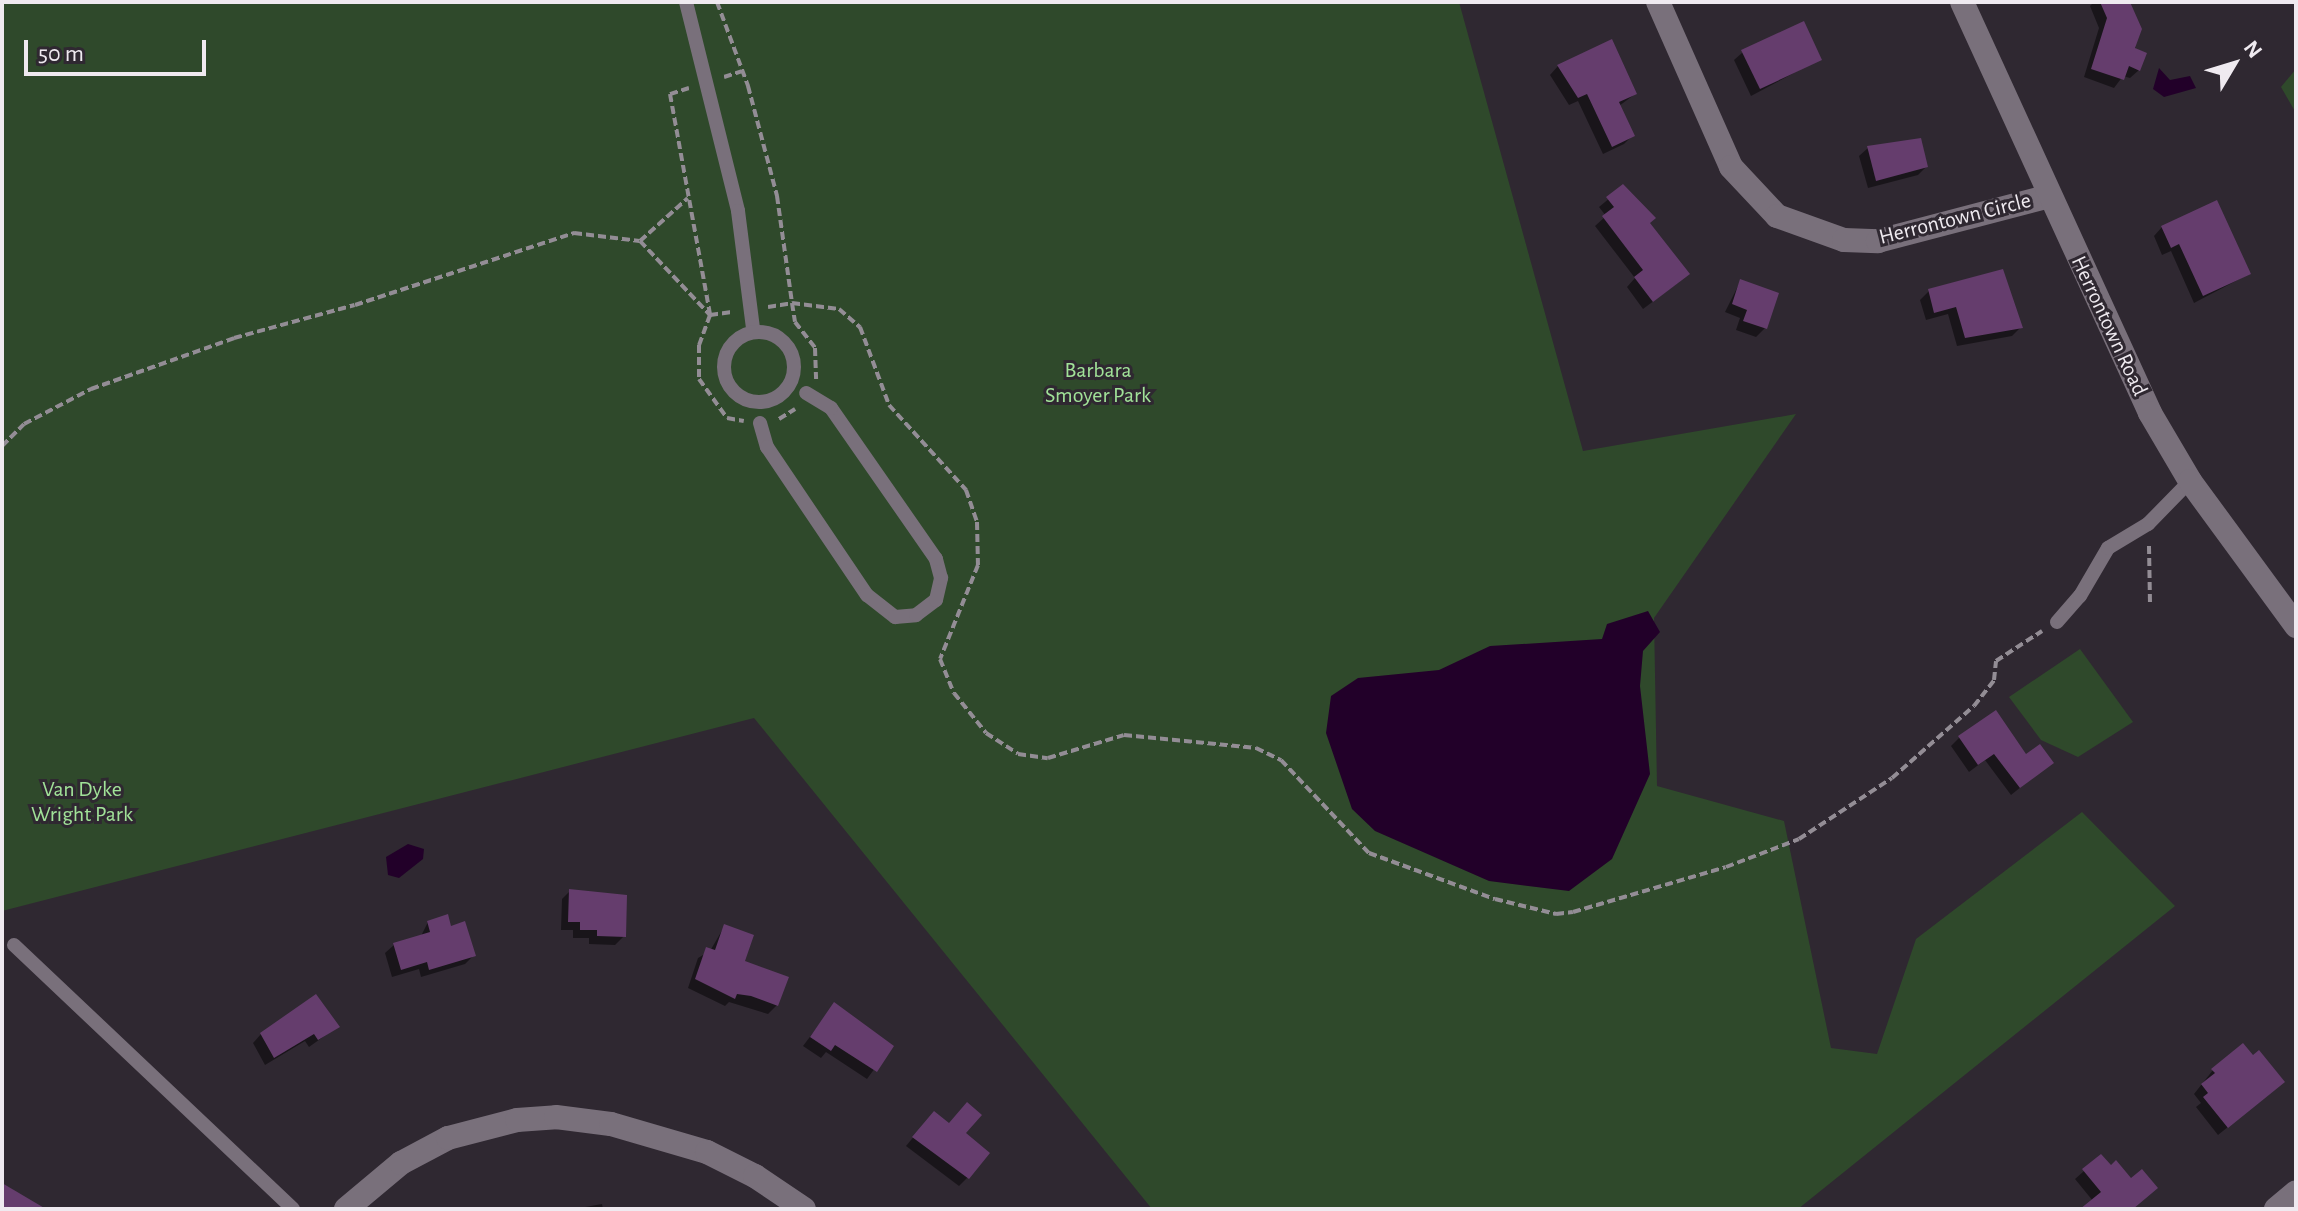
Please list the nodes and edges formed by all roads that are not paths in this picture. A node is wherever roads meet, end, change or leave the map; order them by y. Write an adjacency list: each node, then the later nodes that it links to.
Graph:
1 (686, 2): 5 (lane)
2 (1658, 2): 4 (street, Herrontown Circle)
3 (1962, 2): 4 (street, Herrontown Road)
4 (2049, 196): 8 (street, Herrontown Road)
5 (753, 328): 5 (lane)
6 (806, 393): 7 (lane)
7 (760, 423)
8 (2190, 481): 9 (lane); 10 (street, Herrontown Road)
9 (2057, 622)
10 (2296, 626)
11 (14, 945): 13 (lane)
12 (2296, 1192): 16 (street)
13 (293, 1209)
14 (346, 1209): 15 (street)
15 (804, 1209)
16 (2276, 1209)

